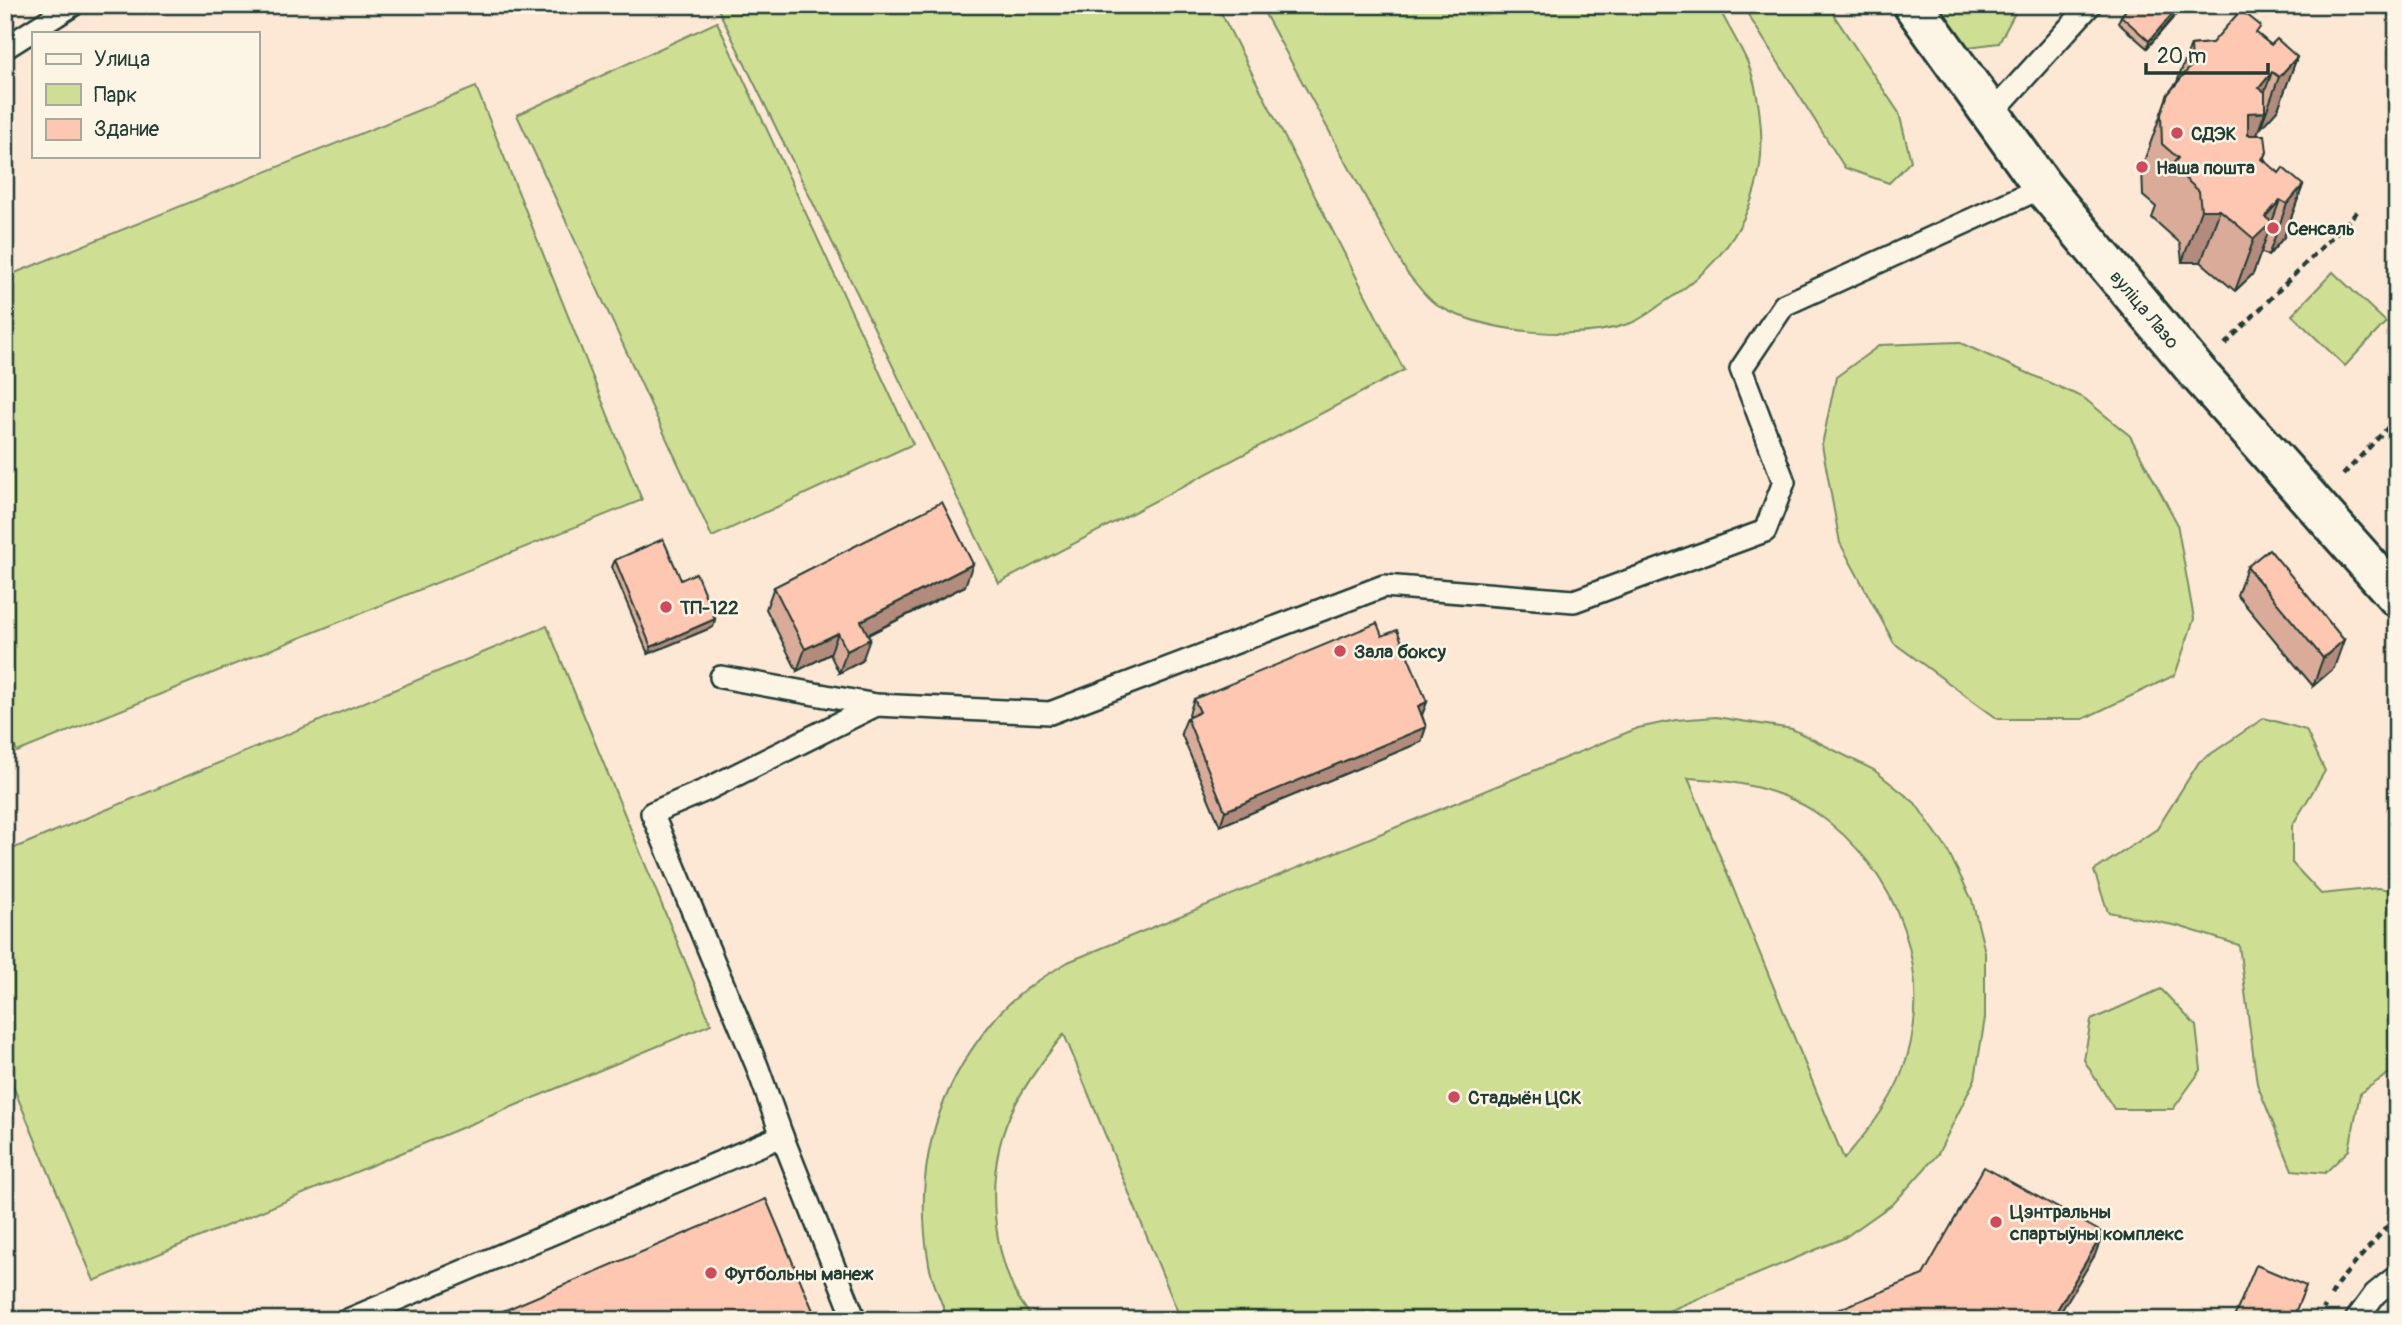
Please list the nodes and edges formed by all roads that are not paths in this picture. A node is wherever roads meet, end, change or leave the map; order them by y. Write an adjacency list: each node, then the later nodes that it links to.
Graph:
1 (73, 5): 4 (lane)
2 (1913, 5): 5 (street, вуліца Лазо)
3 (2090, 5): 5 (lane)
4 (5, 48)
5 (1991, 114): 6 (street, вуліца Лазо)
6 (2043, 187): 7 (street, вуліца Лазо); 9 (lane)
7 (2397, 597)
8 (721, 677): 9 (lane)
9 (876, 705): 10 (lane)
10 (782, 1136): 12 (lane); 13 (lane)
11 (2397, 1276): 14 (lane)
12 (348, 1320)
13 (855, 1320)
14 (2356, 1320)

